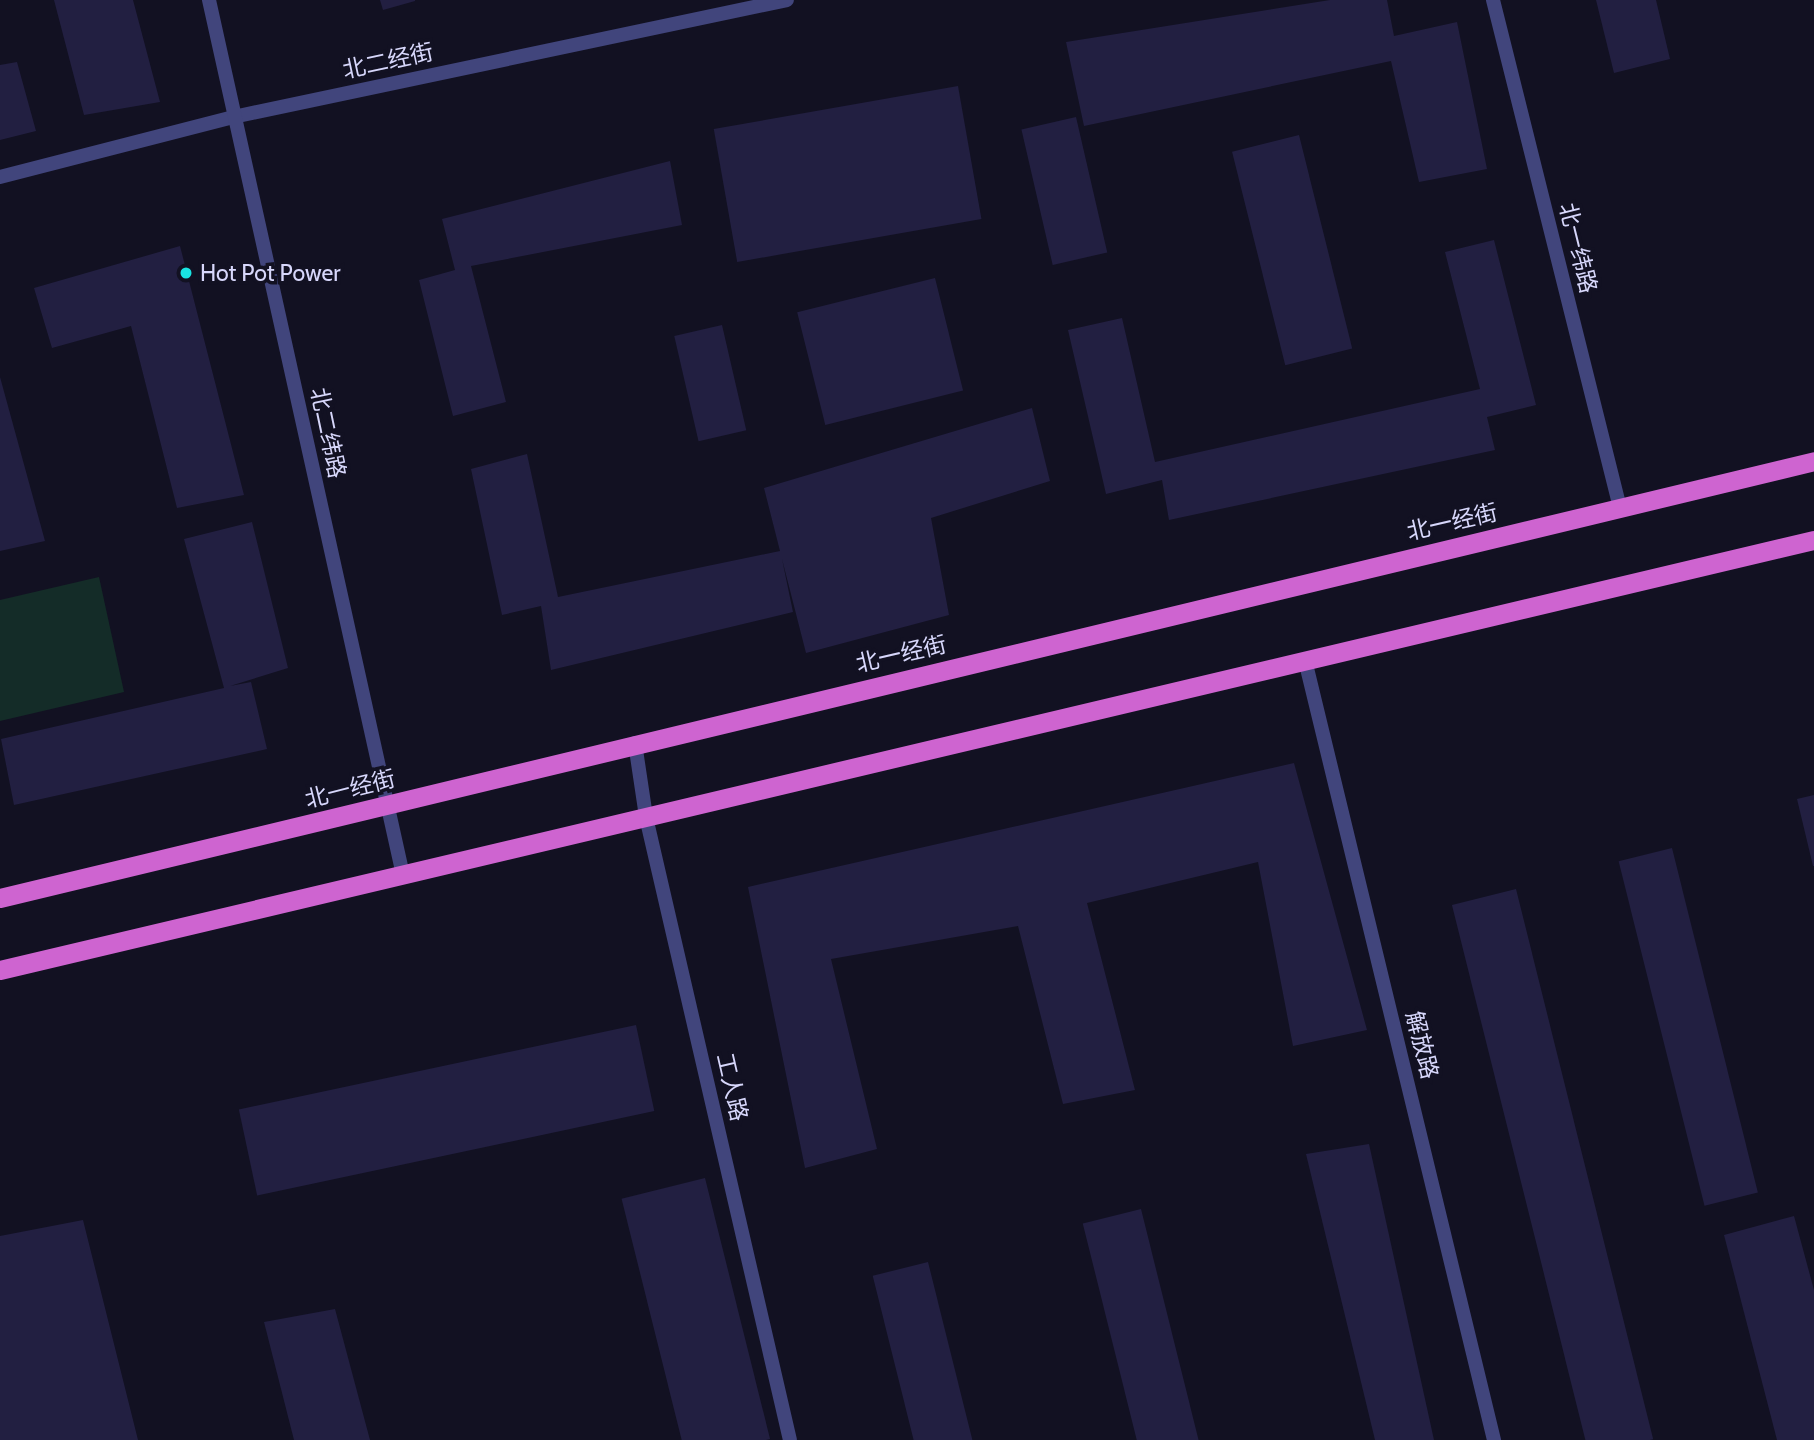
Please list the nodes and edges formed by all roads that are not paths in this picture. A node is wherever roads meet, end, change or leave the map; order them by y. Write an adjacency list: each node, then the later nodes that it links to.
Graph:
1 (209, 0): 4 (street, 北二纬路)
2 (787, 0): 4 (street, 北二经街)
3 (1493, 0): 7 (street, 北一纬路)
4 (238, 116): 5 (street, 北二经街); 11 (street, 北二纬路)
5 (0, 177)
6 (1814, 461): 7 (highway, 北一经街)
7 (1620, 508): 10 (highway, 北一经街)
8 (1814, 540): 9 (highway)
9 (1305, 660): 12 (highway); 17 (street, 解放路)
10 (635, 743): 11 (highway, 北一经街); 12 (street, 工人路)
11 (384, 807): 13 (street, 北二纬路); 14 (highway, 北一经街)
12 (646, 817): 13 (highway); 16 (street, 工人路)
13 (403, 875): 15 (highway)
14 (0, 898)
15 (0, 970)
16 (790, 1440)
17 (1494, 1440)

